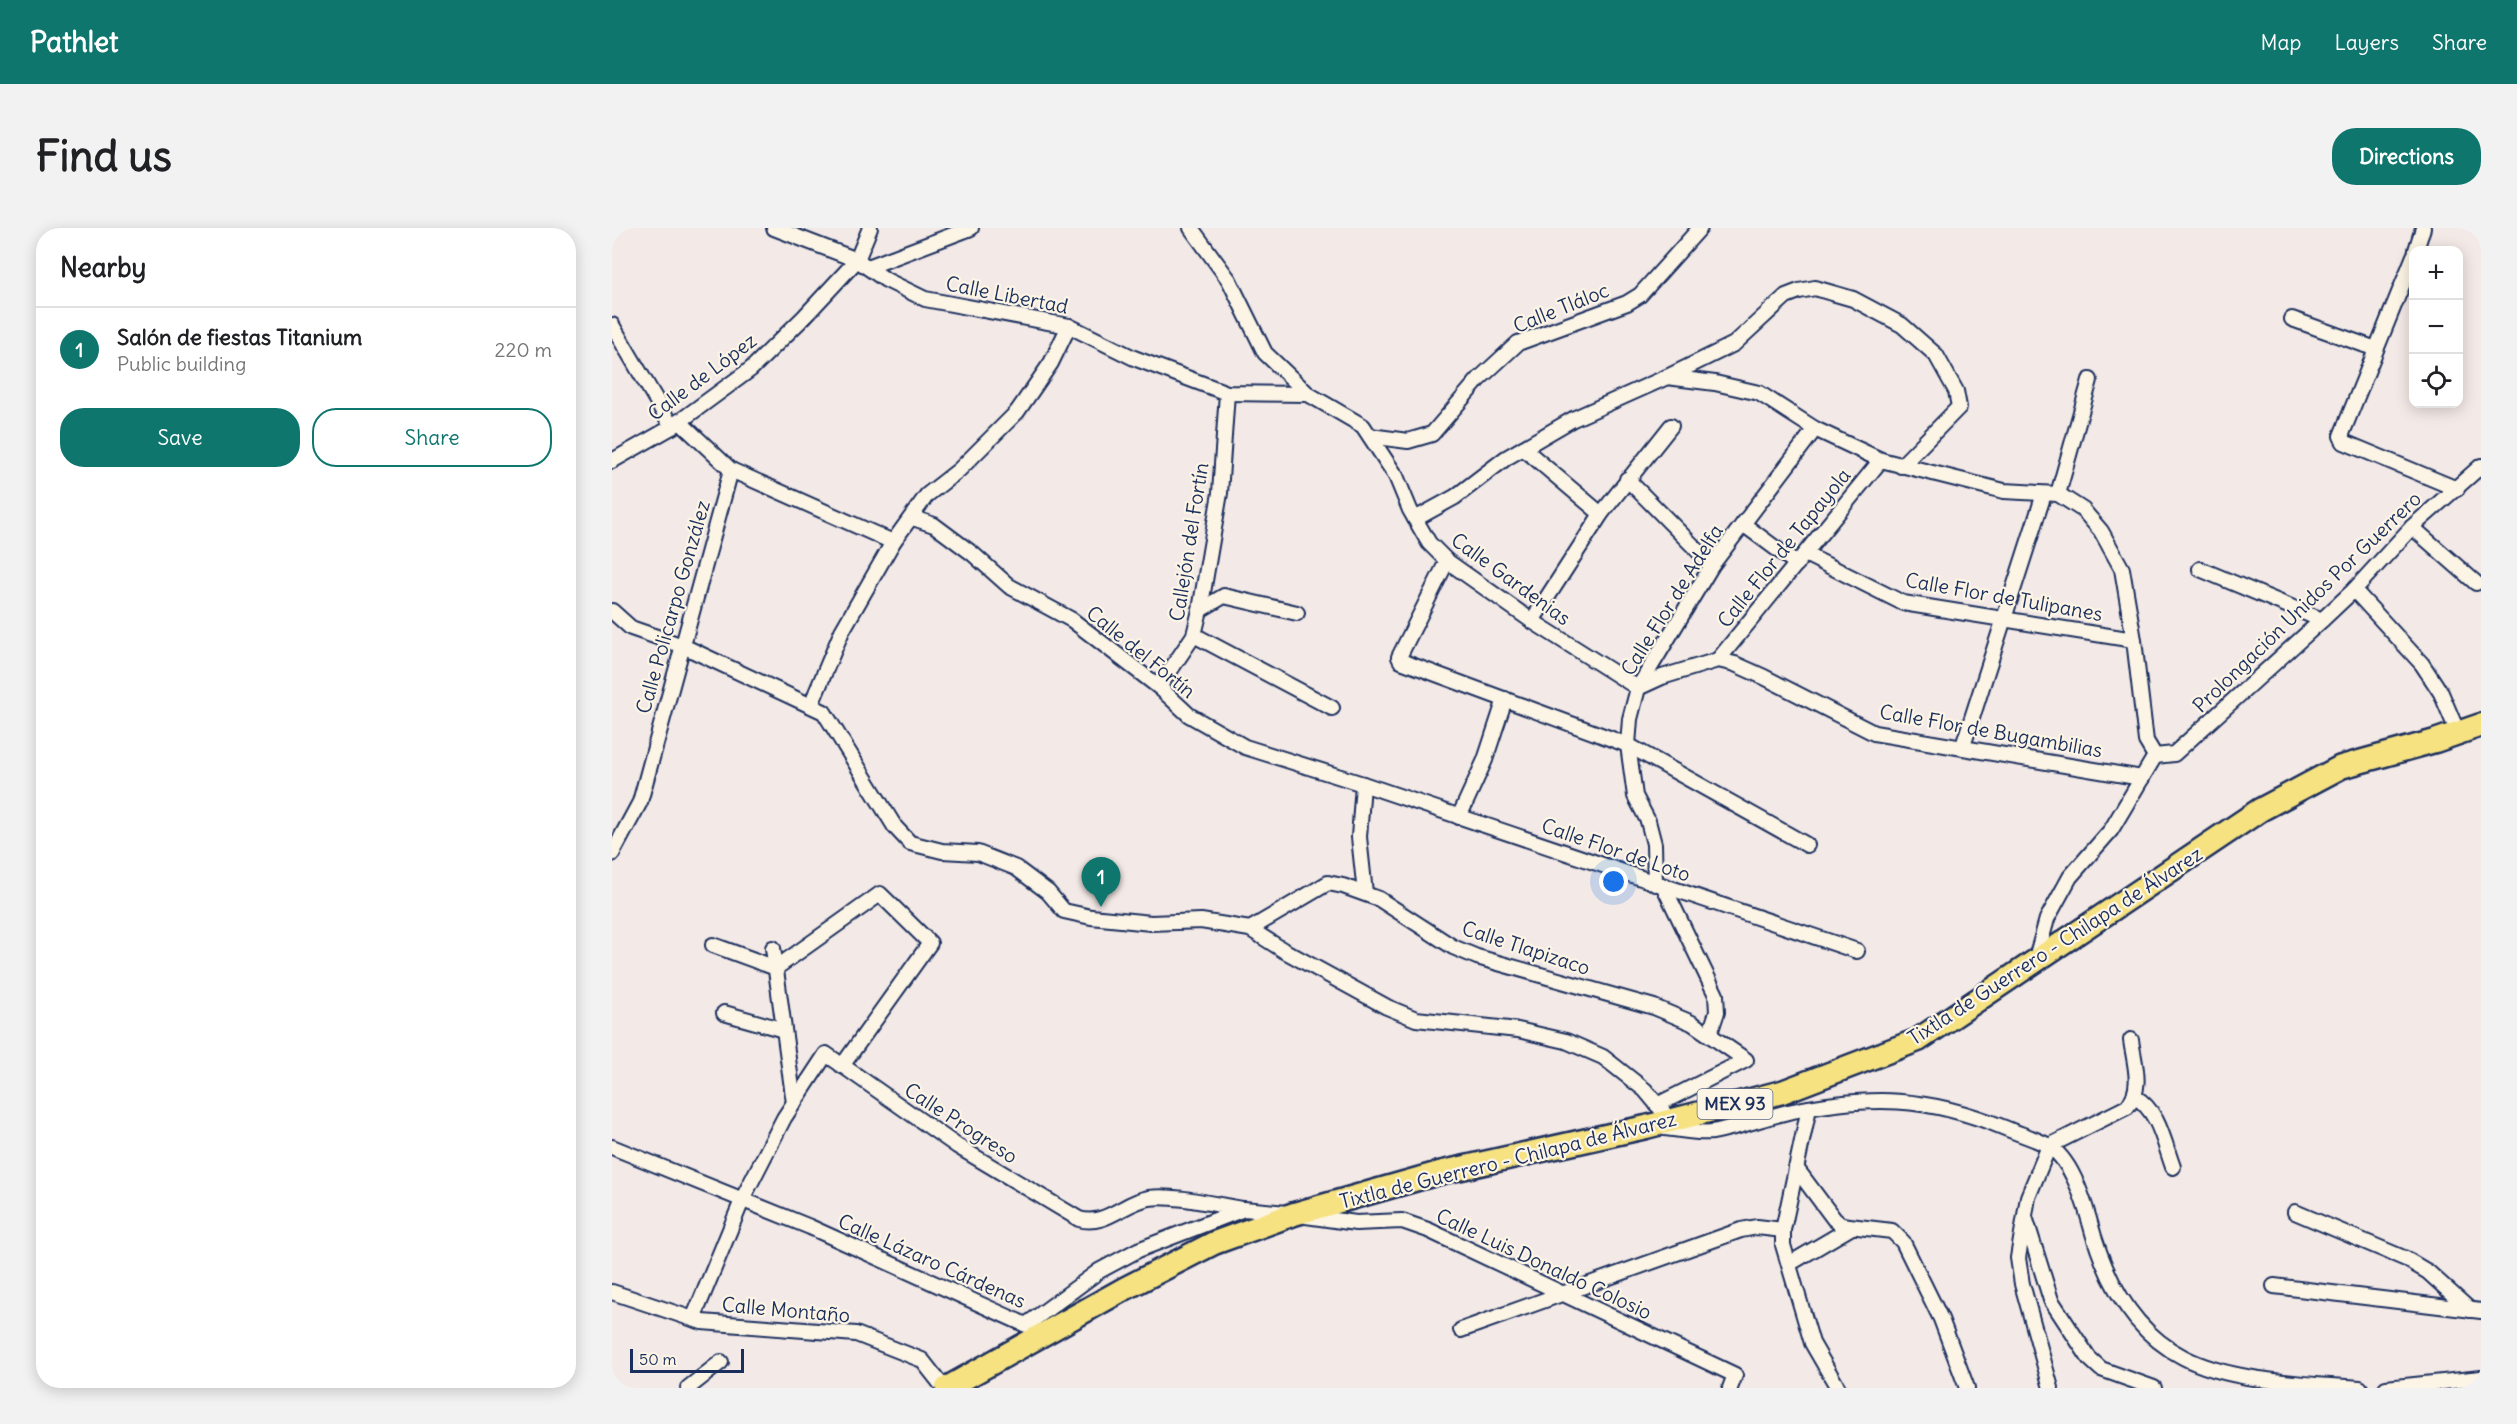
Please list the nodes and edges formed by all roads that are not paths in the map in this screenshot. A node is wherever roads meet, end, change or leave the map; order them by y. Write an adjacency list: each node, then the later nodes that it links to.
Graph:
1 (774, 228): 8 (street, Calle Libertad)
2 (870, 228): 8 (street)
3 (971, 228): 8 (street)
4 (1191, 228): 17 (street, Calle Gardenias)
5 (1700, 228): 21 (street, Calle Tláloc)
6 (2423, 228): 7 (street)
7 (2417, 246)
8 (862, 264): 12 (street, Calle Libertad); 18 (street, Calle de López)
9 (2409, 268): 13 (street)
10 (2292, 319): 13 (street)
11 (612, 325): 18 (street)
12 (1069, 326): 16 (street, Calle Libertad); 33 (street)
13 (2376, 349): 29 (street)
14 (1667, 377): 20 (street); 22 (street); 25 (street)
15 (2090, 380): 31 (street)
16 (1227, 393): 17 (street, Calle Libertad); 45 (street, Callejón del Fortín)
17 (1308, 394): 21 (street, Calle Gardenias)
18 (675, 424): 23 (street, Calle de López); 27 (street)
19 (1671, 426): 28 (street)
20 (1815, 429): 24 (street); 35 (street, Calle Flor de Adelfa)
21 (1370, 436): 34 (street, Calle Gardenias)
22 (1523, 448): 32 (street); 34 (street)
23 (615, 456)
24 (1881, 460): 25 (street); 38 (street, Calle Flor de Tapayola)
25 (1901, 466): 30 (street)
26 (2481, 466): 29 (street, Prolongación Unidos Por Guerrero)
27 (731, 470): 37 (street); 52 (street, Calle Policarpo González)
28 (1627, 479): 32 (street); 40 (street)
29 (2457, 489): 36 (street, Prolongación Unidos Por Guerrero)
30 (2043, 494): 31 (street); 47 (street)
31 (2058, 494): 51 (street)
32 (1601, 514): 49 (street)
33 (913, 518): 37 (street); 54 (street, Calle del Fortín)
34 (1415, 519): 39 (street, Calle Gardenias)
35 (1743, 524): 38 (street, Calle Flor de Tulipanes); 40 (street, Calle Flor de Adelfa)
36 (2412, 527): 42 (street); 43 (street, Prolongación Unidos Por Guerrero)
37 (893, 542): 57 (street)
38 (1801, 559): 47 (street, Calle Flor de Tulipanes); 53 (street, Calle Flor de Tapayola)
39 (1447, 561): 49 (street, Calle Gardenias); 56 (street)
40 (1712, 566): 55 (street, Calle Flor de Adelfa)
41 (2200, 569): 48 (street)
42 (2476, 583)
43 (2354, 590): 48 (street, Prolongación Unidos Por Guerrero); 60 (street)
44 (612, 610): 52 (street)
45 (1200, 610): 46 (street); 50 (street, Callejón del Fortín)
46 (1298, 613)
47 (2004, 618): 51 (street, Calle Flor de Tulipanes); 62 (street)
48 (2322, 620): 63 (street, Prolongación Unidos Por Guerrero)
49 (1532, 621): 55 (street, Calle Gardenias)
50 (1194, 635): 54 (street, Callejón del Fortín); 58 (street)
51 (2134, 639): 63 (street)
52 (682, 646): 57 (street); 68 (street, Calle Policarpo González)
53 (1718, 660): 55 (street); 62 (street, Calle Flor de Bugambilias)
54 (1159, 687): 65 (street, Calle del Fortín)
55 (1638, 688): 61 (street, Calle Flor de Adelfa)
56 (1504, 699): 61 (street); 66 (street)
57 (811, 705): 71 (street)
58 (1332, 708)
59 (2481, 725): 60 (main road, Tixtla de Guerrero - Chilapa de Álvarez / MEX 93)
60 (2458, 733): 75 (main road, Tixtla de Guerrero - Chilapa de Álvarez / MEX 93)
61 (1628, 746): 67 (street); 69 (street, Calle Flor de Adelfa)
62 (1963, 746): 64 (street, Calle Flor de Bugambilias)
63 (2155, 756): 64 (street)
64 (2142, 778): 75 (street)
65 (1363, 784): 66 (street, Calle Flor de Loto); 70 (street)
66 (1459, 817): 69 (street, Calle Flor de Loto)
67 (1808, 845)
68 (612, 854)
69 (1659, 885): 74 (street, Calle Flor de Loto); 79 (street, Calle Flor de Adelfa)
70 (1365, 893): 71 (street, Calle Tlapizaco); 79 (street, Calle Tlapizaco)
71 (1250, 929): 86 (street)
72 (713, 945): 76 (street)
73 (773, 948): 76 (street)
74 (1857, 951)
75 (2035, 962): 83 (main road, Tixtla de Guerrero - Chilapa de Álvarez / MEX 93)
76 (776, 968): 78 (street); 81 (street)
77 (724, 1013): 78 (street)
78 (784, 1030): 84 (street)
79 (1710, 1034): 86 (street, Calle Tlapizaco)
80 (2131, 1040): 82 (street)
81 (842, 1066): 84 (street, Calle Progreso); 93 (street, Calle Progreso)
82 (2135, 1098): 88 (street); 90 (street)
83 (1784, 1102): 85 (street); 86 (main road, Tixtla de Guerrero - Chilapa de Álvarez / MEX 93); 87 (street)
84 (794, 1103): 92 (street)
85 (1809, 1108): 88 (street); 91 (street)
86 (1664, 1113): 87 (main road, Tixtla de Guerrero - Chilapa de Álvarez / MEX 93)
87 (1646, 1126): 95 (main road, Tixtla de Guerrero - Chilapa de Álvarez / MEX 93)
88 (2049, 1146): 96 (street); 115 (street)
89 (612, 1147): 92 (street, Calle Lázaro Cárdenas)
90 (2173, 1167)
91 (1796, 1168): 97 (street); 98 (street)
92 (743, 1198): 93 (street, Calle Lázaro Cárdenas); 104 (street)
93 (1244, 1209): 95 (street, Calle Lázaro Cárdenas)
94 (2295, 1212): 103 (street)
95 (1294, 1214): 102 (street, Calle Luis Donaldo Colosio); 110 (main road, Tixtla de Guerrero - Chilapa de Álvarez / MEX 93)
96 (2025, 1217): 113 (street); 114 (street)
97 (1852, 1227): 99 (street); 112 (street)
98 (1783, 1230): 99 (street); 102 (street)
99 (1788, 1264): 111 (street)
100 (2274, 1286): 103 (street)
101 (612, 1292): 104 (street, Calle Montaño)
102 (1563, 1294): 105 (street); 108 (street, Calle Luis Donaldo Colosio)
103 (2476, 1310)
104 (693, 1320): 110 (street, Calle Montaño)
105 (1461, 1330)
106 (721, 1362): 109 (street)
107 (2481, 1378): 116 (street)
108 (1732, 1381)
109 (688, 1388)
110 (946, 1388)
111 (1838, 1388)
112 (1967, 1388)
113 (2051, 1388)
114 (2154, 1388)
115 (2360, 1388)
116 (2386, 1388)

